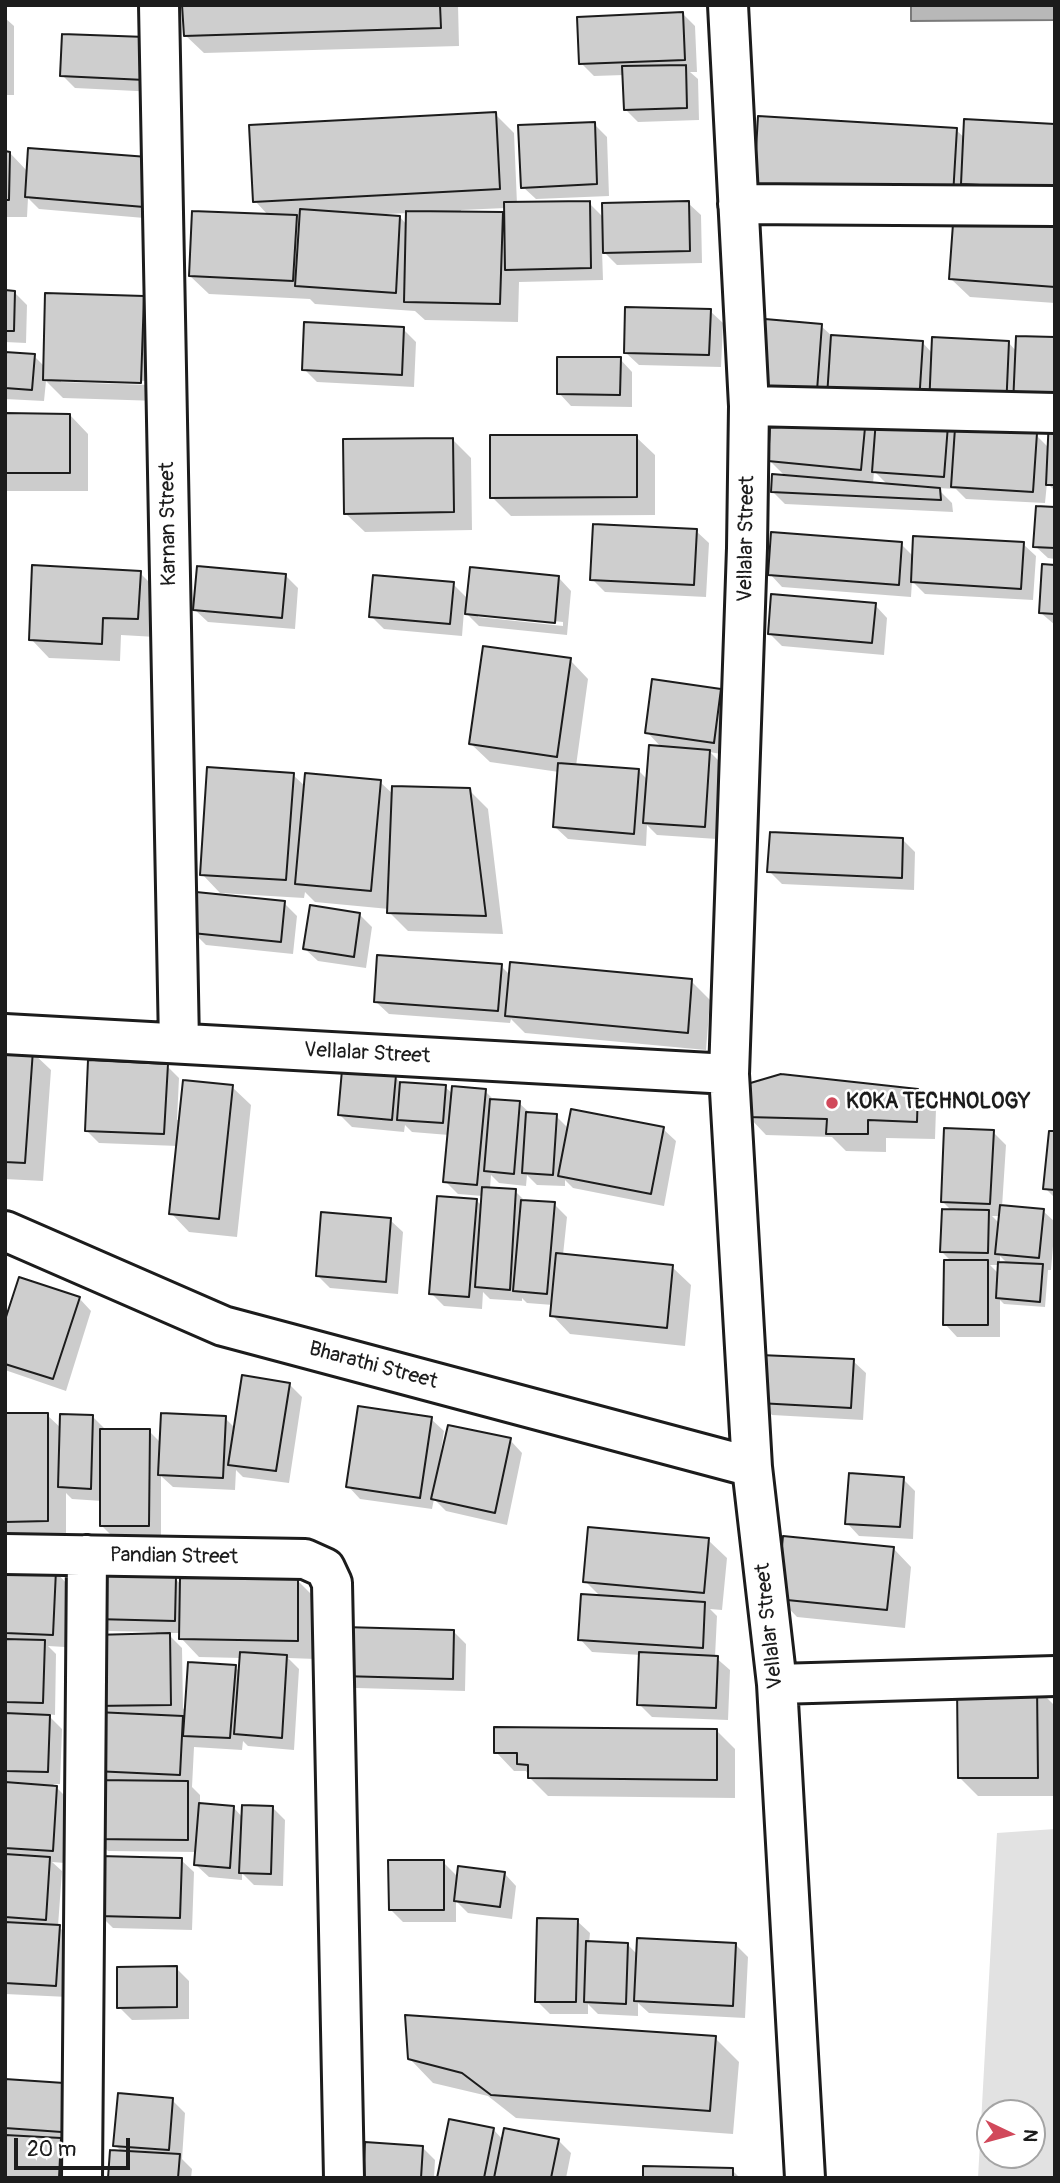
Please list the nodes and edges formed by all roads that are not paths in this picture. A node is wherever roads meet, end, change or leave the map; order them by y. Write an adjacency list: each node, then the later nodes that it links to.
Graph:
1 (159, 5): 8 (street, Karnan Street)
2 (729, 5): 3 (street, Vellalar Street)
3 (738, 204): 4 (street); 5 (street, Vellalar Street)
4 (1055, 206)
5 (759, 406): 6 (street); 9 (street, Vellalar Street)
6 (1055, 413)
7 (5, 1034): 8 (street, Vellalar Street)
8 (179, 1043): 9 (street, Vellalar Street)
9 (729, 1074): 11 (street, Vellalar Street)
10 (5, 1231): 11 (street, Bharathi Street)
11 (752, 1467): 15 (street, Vellalar Street)
12 (5, 1554): 13 (street, Pandian Street)
13 (87, 1555): 16 (street); 17 (street, Pandian Street)
14 (1055, 1676): 15 (street)
15 (777, 1684): 18 (street, Vellalar Street)
16 (82, 2178)
17 (344, 2178)
18 (805, 2178)

